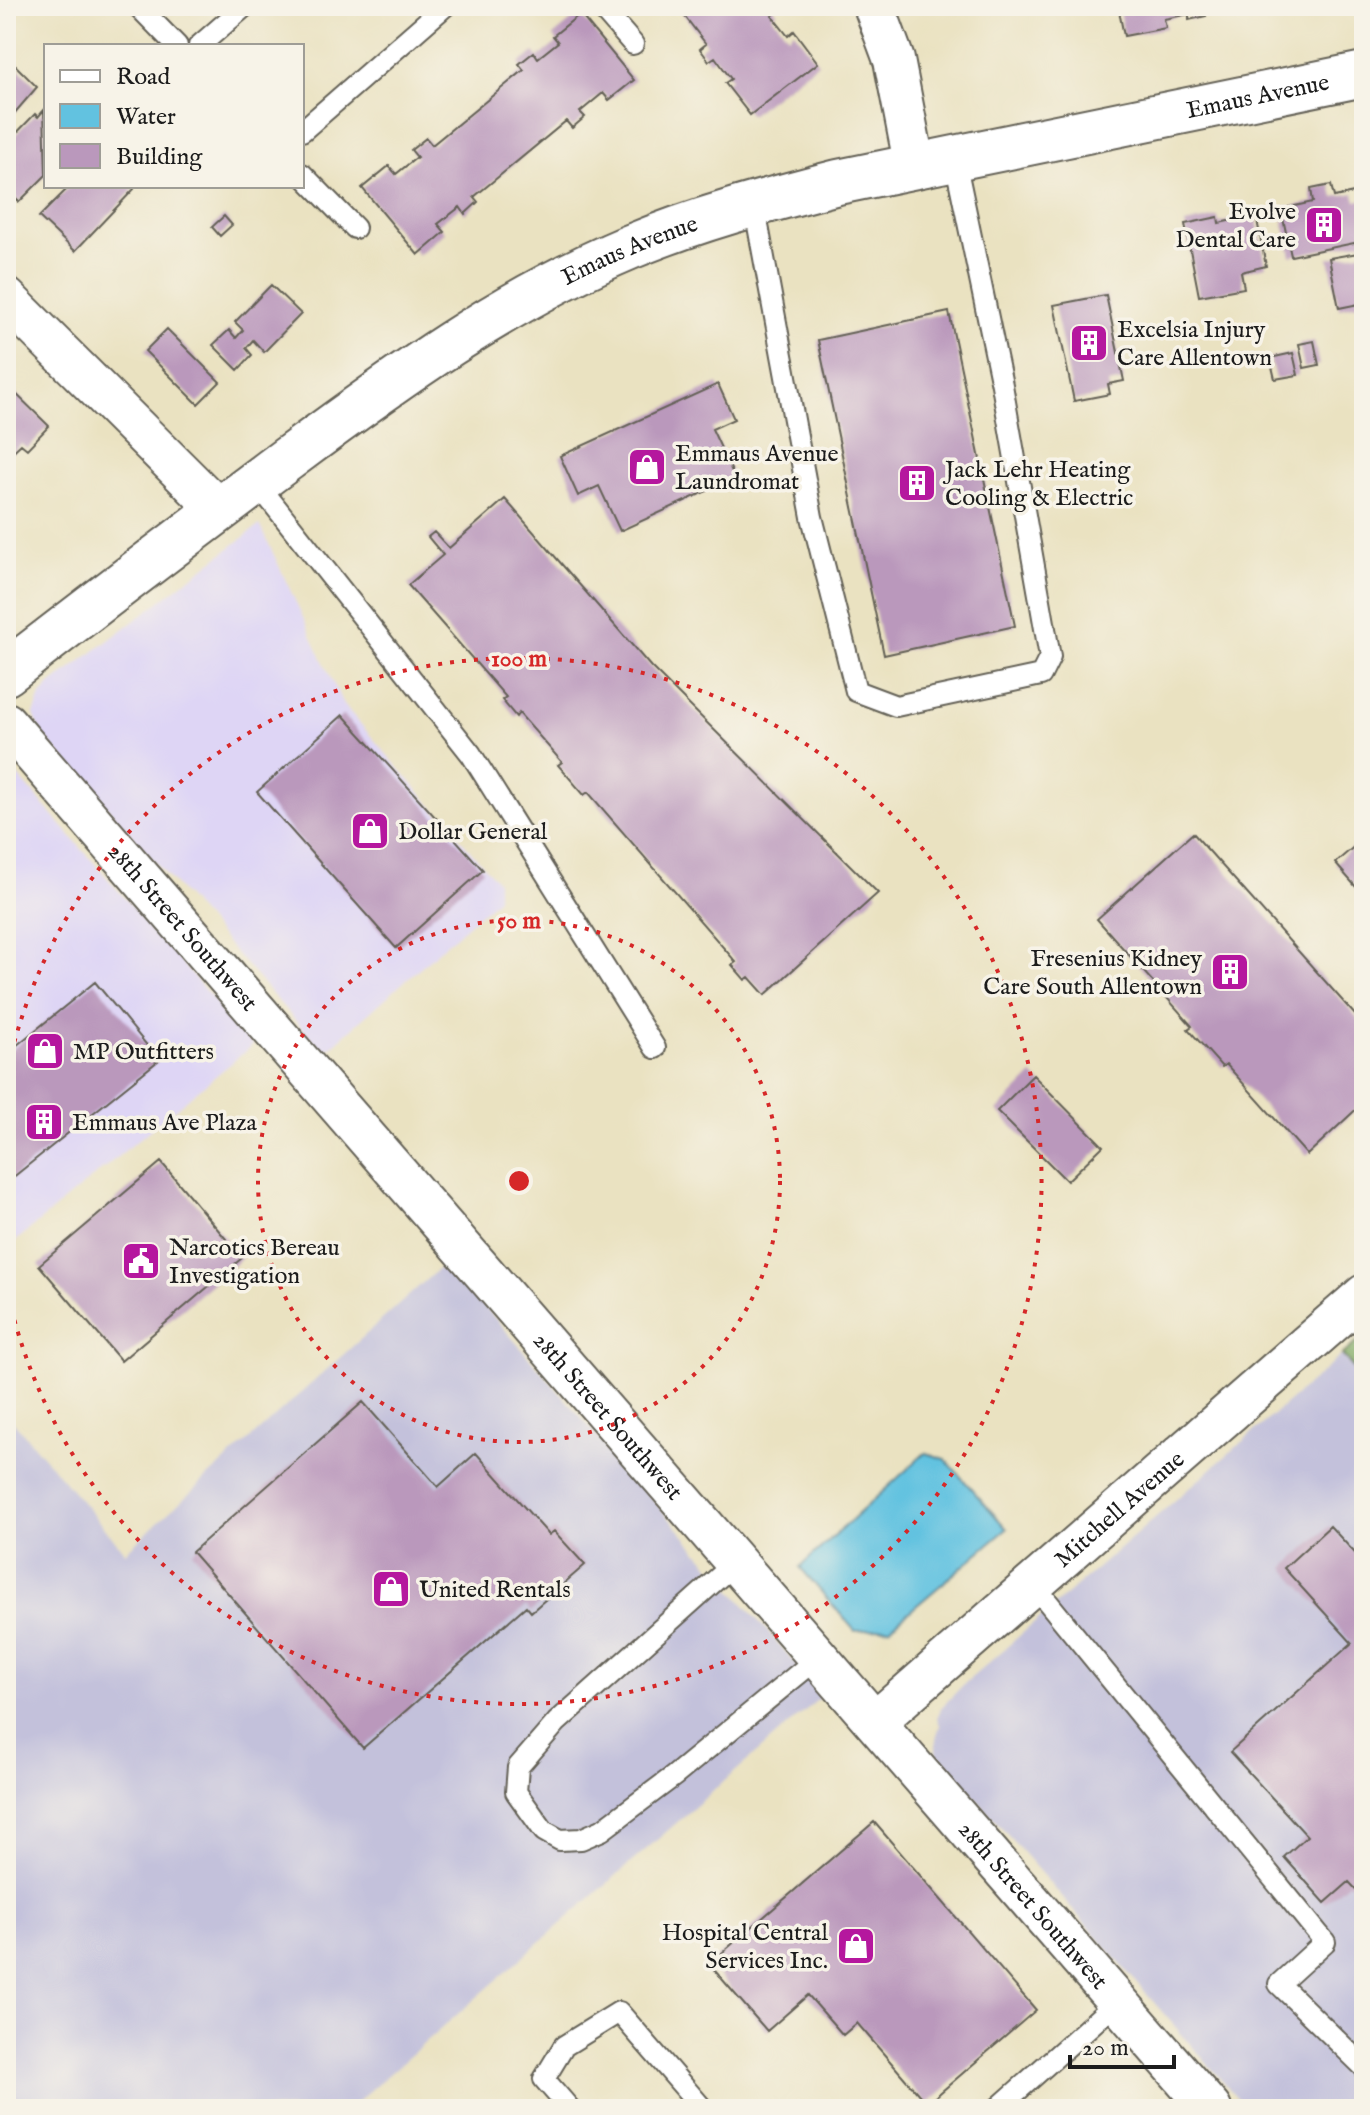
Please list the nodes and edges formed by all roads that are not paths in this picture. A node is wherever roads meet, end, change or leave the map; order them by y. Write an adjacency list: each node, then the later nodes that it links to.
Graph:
1 (138, 6): 6 (lane)
2 (245, 6): 7 (lane)
3 (445, 6): 10 (lane)
4 (600, 6): 8 (lane)
5 (874, 6): 11 (street)
6 (175, 44)
7 (201, 44)
8 (633, 44)
9 (1364, 74): 11 (main road, Emaus Avenue)
10 (304, 129)
11 (935, 164): 13 (main road, Emaus Avenue); 13 (lane)
12 (304, 176): 14 (lane)
13 (754, 204): 16 (main road, Emaus Avenue)
14 (355, 228)
15 (6, 298): 17 (street)
16 (256, 482): 17 (main road, Emaus Avenue); 20 (lane)
17 (218, 509): 18 (main road, Emaus Avenue)
18 (6, 673)
19 (6, 723): 22 (street, 28th Street Southwest)
20 (655, 1048)
21 (1364, 1295): 23 (street, Mitchell Avenue)
22 (736, 1562): 24 (street, 28th Street Southwest); 24 (lane)
23 (1033, 1584): 25 (street, Mitchell Avenue); 27 (lane)
24 (819, 1657): 25 (street, 28th Street Southwest)
25 (875, 1722): 26 (street, 28th Street Southwest)
26 (1118, 2001): 30 (lane); 31 (street, 28th Street Southwest)
27 (1364, 2067)
28 (570, 2109): 29 (lane)
29 (703, 2109)
30 (997, 2109)
31 (1211, 2109)

